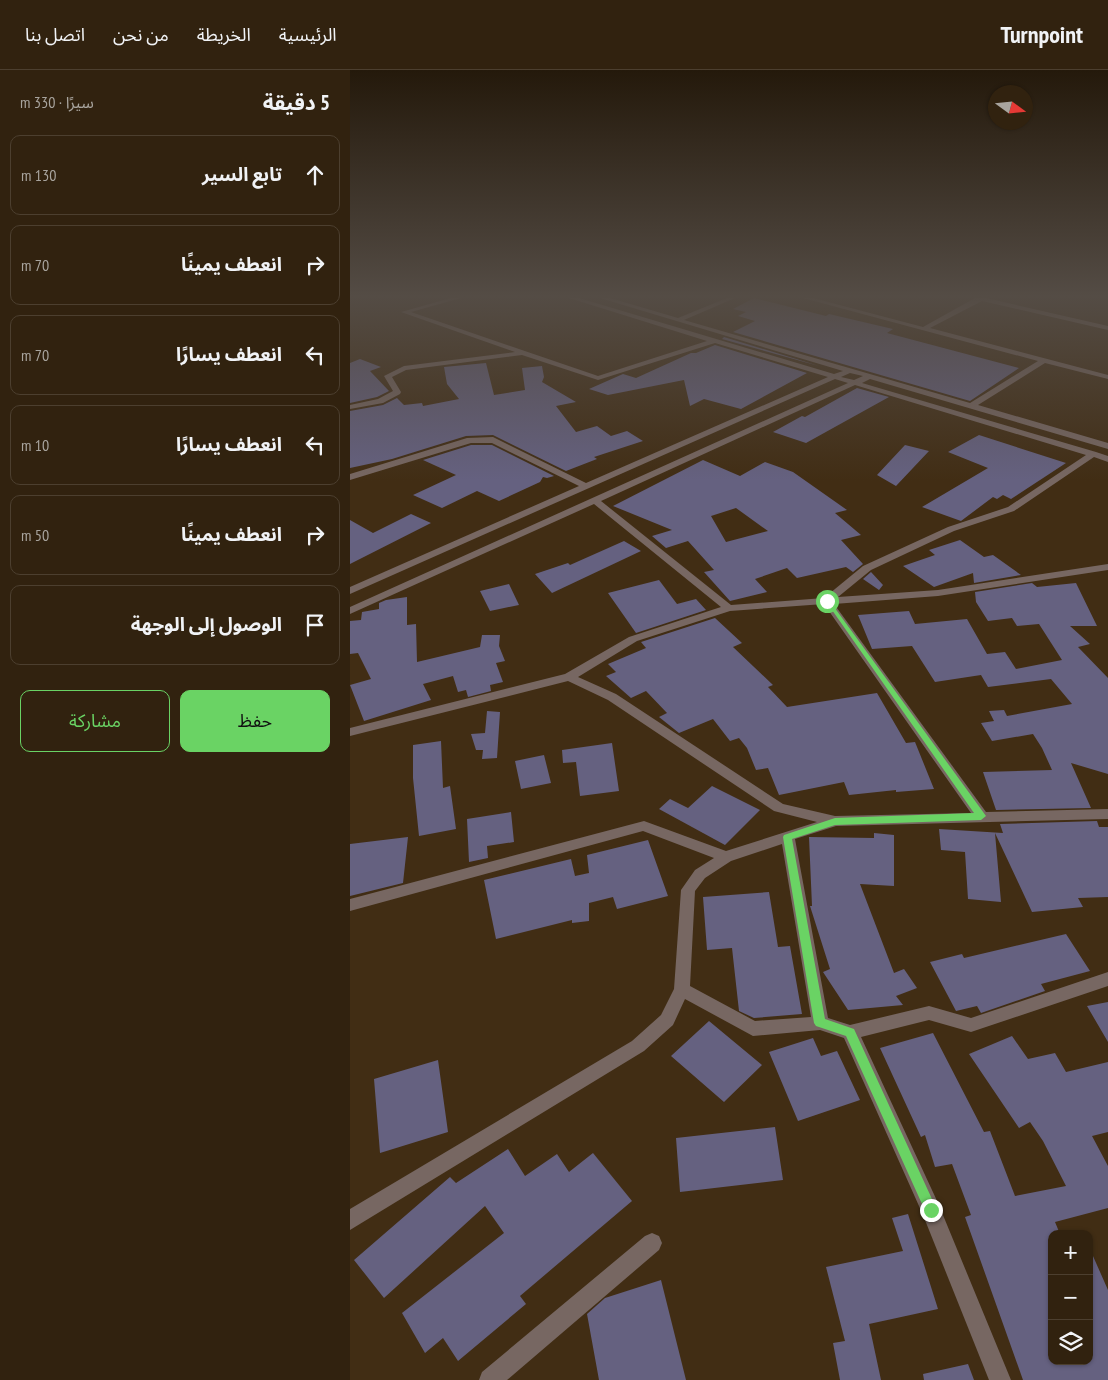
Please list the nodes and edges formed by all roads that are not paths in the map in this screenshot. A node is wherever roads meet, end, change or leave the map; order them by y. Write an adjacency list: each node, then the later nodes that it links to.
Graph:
1 (475, 359): 14 (street)
2 (542, 359): 3 (street)
3 (656, 359)
4 (777, 359): 10 (street)
5 (813, 359): 8 (street)
6 (1036, 359): 7 (street)
7 (1043, 361): 11 (street); 13 (street)
8 (850, 370): 9 (street); 10 (street)
9 (870, 376): 12 (street); 13 (street)
10 (836, 377): 12 (street); 19 (street)
11 (1108, 377)
12 (856, 383): 16 (street); 20 (street)
13 (971, 406): 15 (street)
14 (350, 407)
15 (1108, 446)
16 (1093, 454): 17 (street); 23 (street)
17 (1108, 459)
18 (350, 478): 19 (street)
19 (587, 487): 22 (street)
20 (595, 501): 24 (street); 25 (street)
21 (1108, 567): 23 (street)
22 (350, 591)
23 (827, 601): 24 (street); 29 (street)
24 (729, 608): 26 (street)
25 (350, 611)
26 (569, 677): 27 (street); 30 (street)
27 (350, 732)
28 (1108, 814): 29 (street)
29 (981, 816): 30 (street)
30 (835, 822): 31 (street)
31 (788, 837): 32 (street); 36 (street)
32 (726, 857): 33 (street); 35 (street)
33 (350, 905)
34 (1108, 979): 37 (street)
35 (682, 989): 36 (street); 38 (street)
36 (820, 1023): 37 (street)
37 (850, 1032): 41 (street)
38 (350, 1220)
39 (652, 1243): 40 (street)
40 (490, 1380)
41 (1000, 1380)

